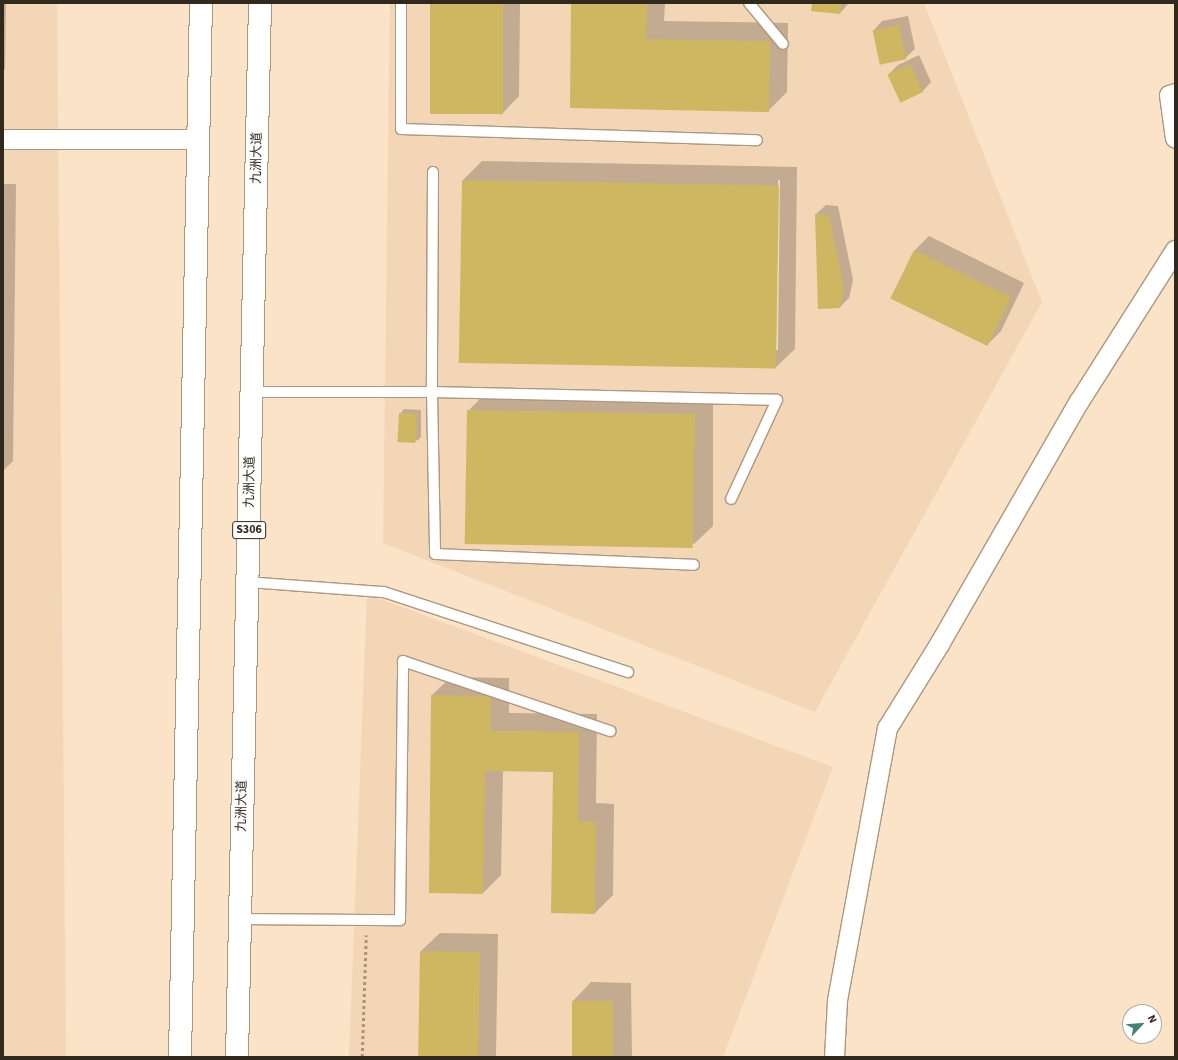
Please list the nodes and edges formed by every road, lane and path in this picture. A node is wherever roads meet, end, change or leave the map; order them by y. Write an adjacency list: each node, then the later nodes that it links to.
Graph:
1 (201, 3): 9 (main road)
2 (260, 3): 13 (main road, 九洲大道 / S306)
3 (401, 3): 10 (lane)
4 (750, 3): 5 (lane)
5 (783, 44)
6 (1175, 93): 7 (street)
7 (1175, 138)
8 (3, 139): 9 (street)
9 (198, 139): 22 (main road)
10 (757, 140)
11 (433, 172): 14 (lane)
12 (1175, 250): 25 (street)
13 (252, 392): 14 (lane); 17 (main road, 九洲大道 / S306)
14 (432, 392): 15 (lane); 16 (lane)
15 (731, 500)
16 (694, 565)
17 (248, 582): 18 (lane); 20 (main road, 九洲大道 / S306)
18 (628, 672)
19 (610, 732): 21 (lane)
20 (240, 919): 21 (lane); 23 (main road, 九洲大道 / S306)
21 (366, 920): 24 (path)
22 (180, 1057)
23 (237, 1057)
24 (362, 1057)
25 (834, 1057)

